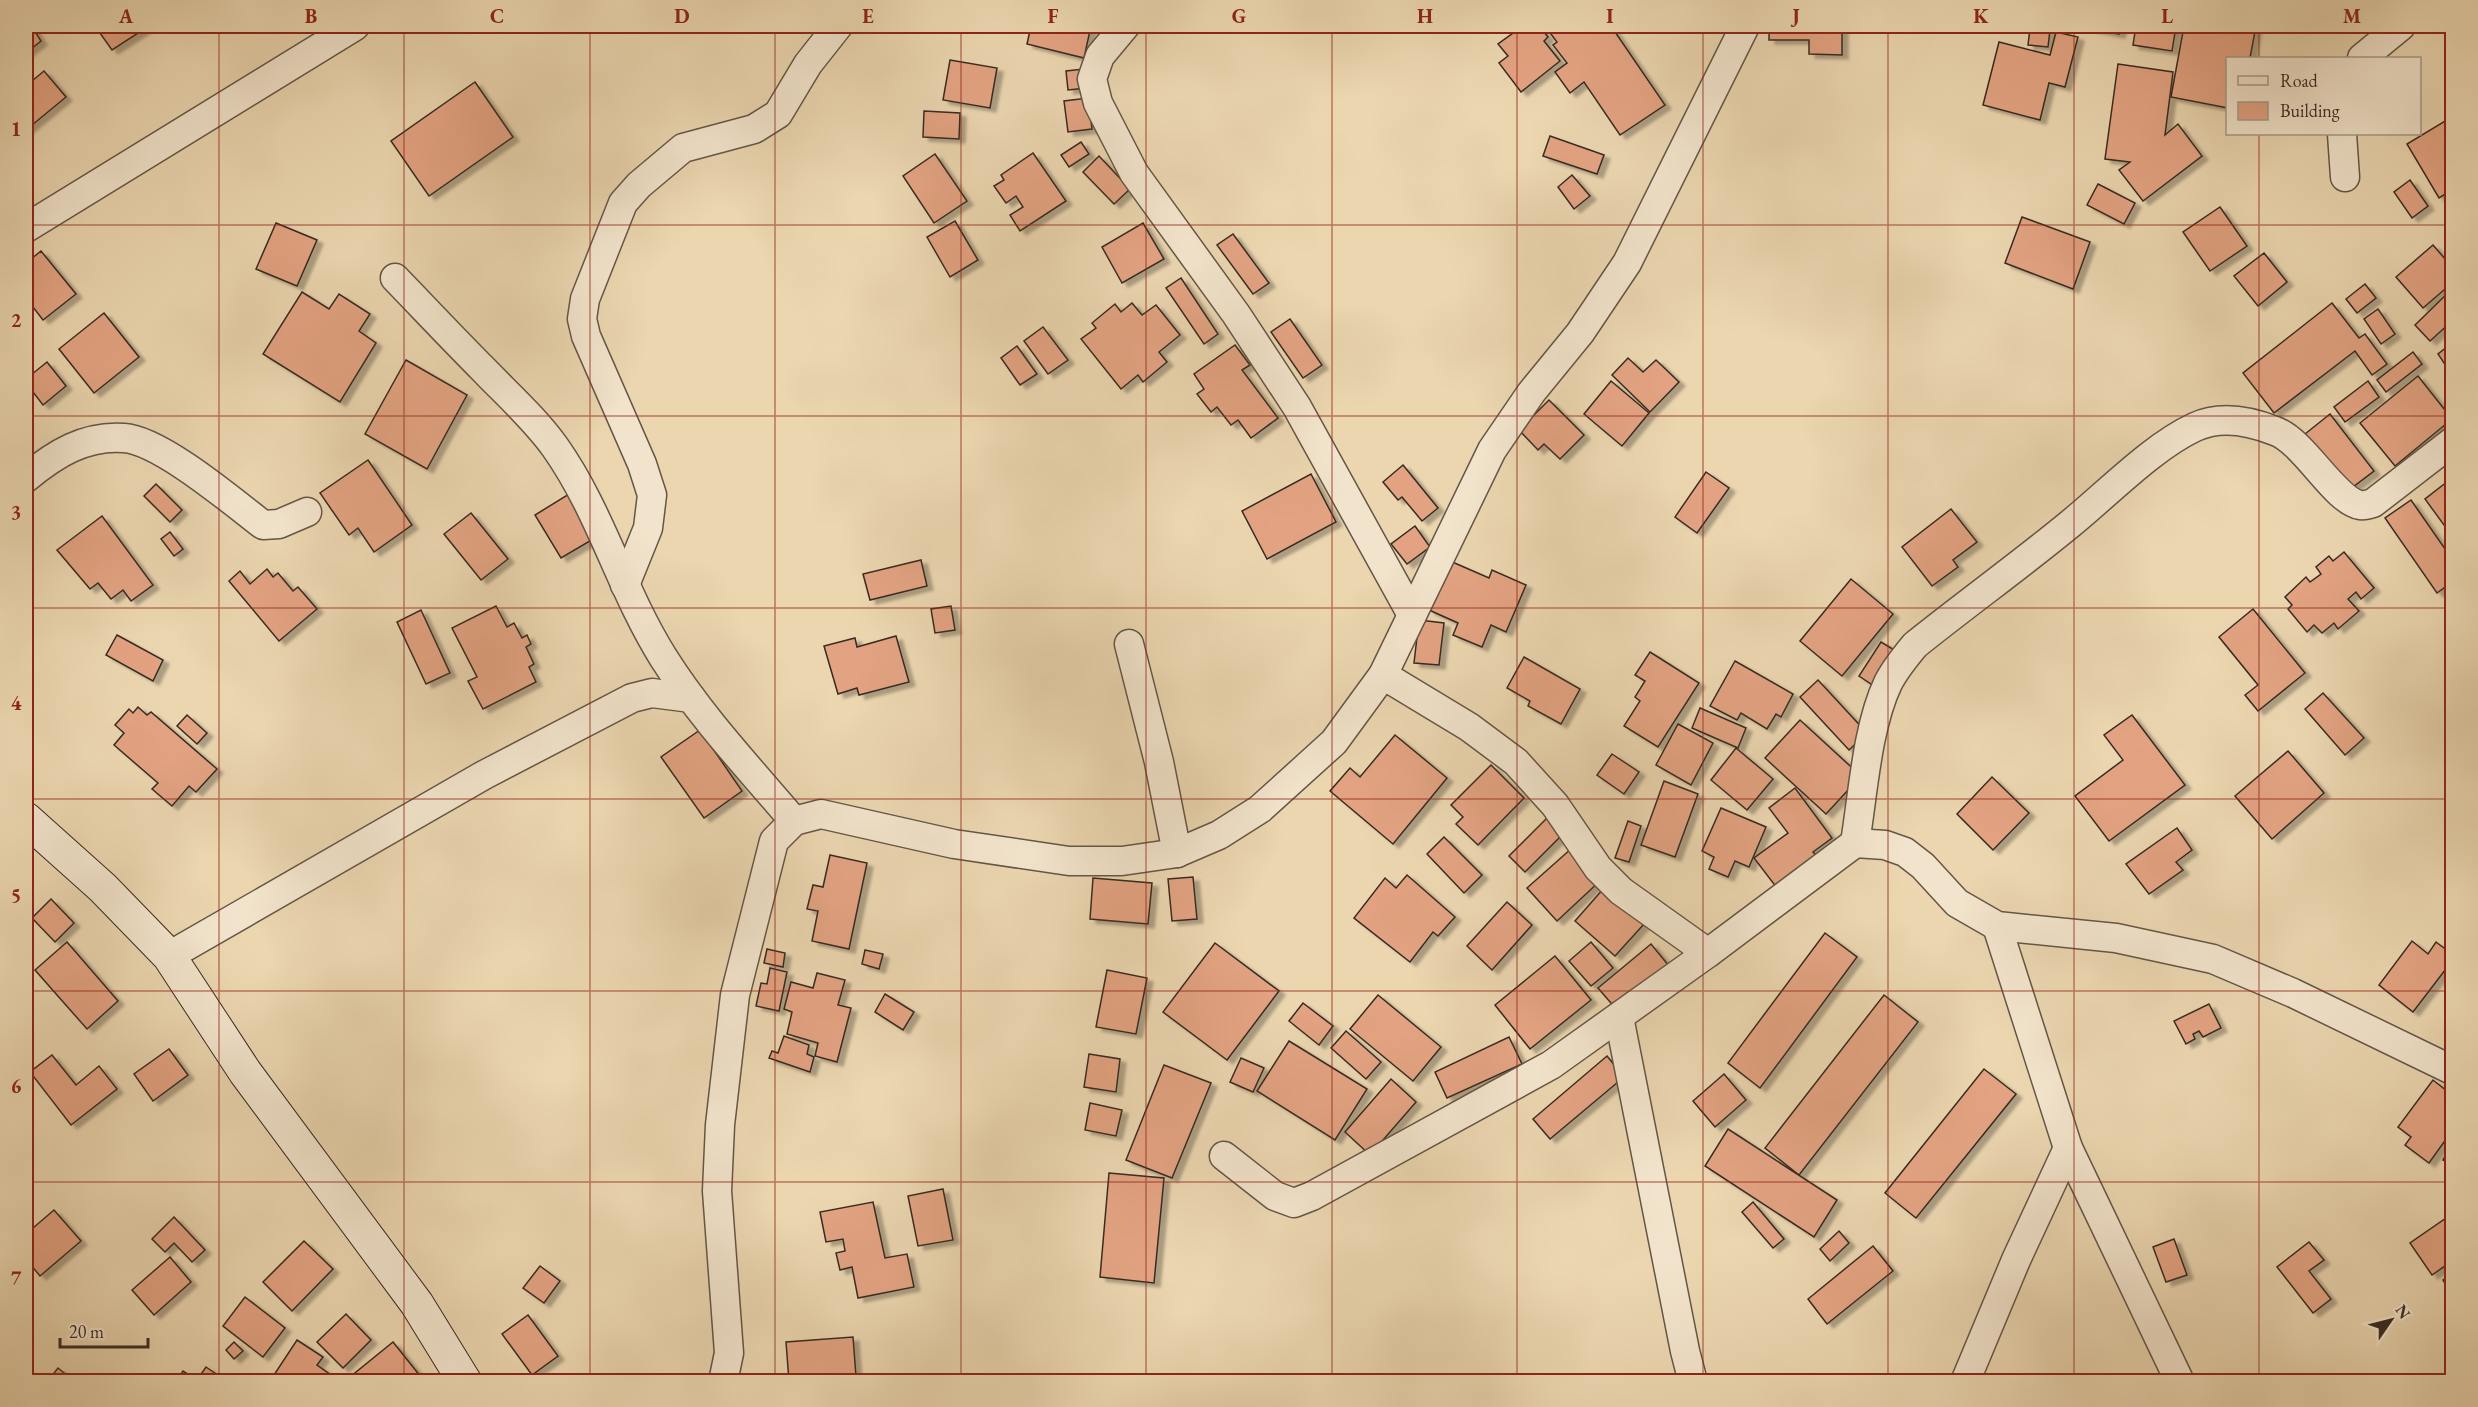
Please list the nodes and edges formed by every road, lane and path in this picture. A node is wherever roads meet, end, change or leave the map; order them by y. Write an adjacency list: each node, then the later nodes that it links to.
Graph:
1 (355, 26): 9 (street)
2 (838, 26): 14 (street)
3 (1125, 26): 15 (street)
4 (1745, 26): 15 (street)
5 (2401, 26): 6 (street)
6 (2363, 57)
7 (2343, 135): 8 (street)
8 (2345, 177)
9 (26, 228)
10 (395, 278): 14 (street)
11 (2452, 442): 21 (street)
12 (26, 478): 13 (street)
13 (307, 513)
14 (625, 585): 18 (street)
15 (1412, 615): 17 (street)
16 (1129, 644): 22 (street)
17 (1383, 675): 22 (street); 24 (street)
18 (692, 698): 20 (street); 25 (street)
19 (26, 819): 25 (street)
20 (794, 821): 22 (street); 31 (street)
21 (1855, 843): 23 (street); 24 (street)
22 (1177, 853)
23 (1997, 926): 27 (street); 28 (street)
24 (1708, 953): 26 (street)
25 (169, 956): 30 (street)
26 (1619, 1017): 29 (street); 32 (street)
27 (2452, 1070)
28 (2068, 1148): 33 (street); 34 (street)
29 (1224, 1156)
30 (465, 1382)
31 (723, 1382)
32 (1694, 1382)
33 (1965, 1382)
34 (2180, 1382)

